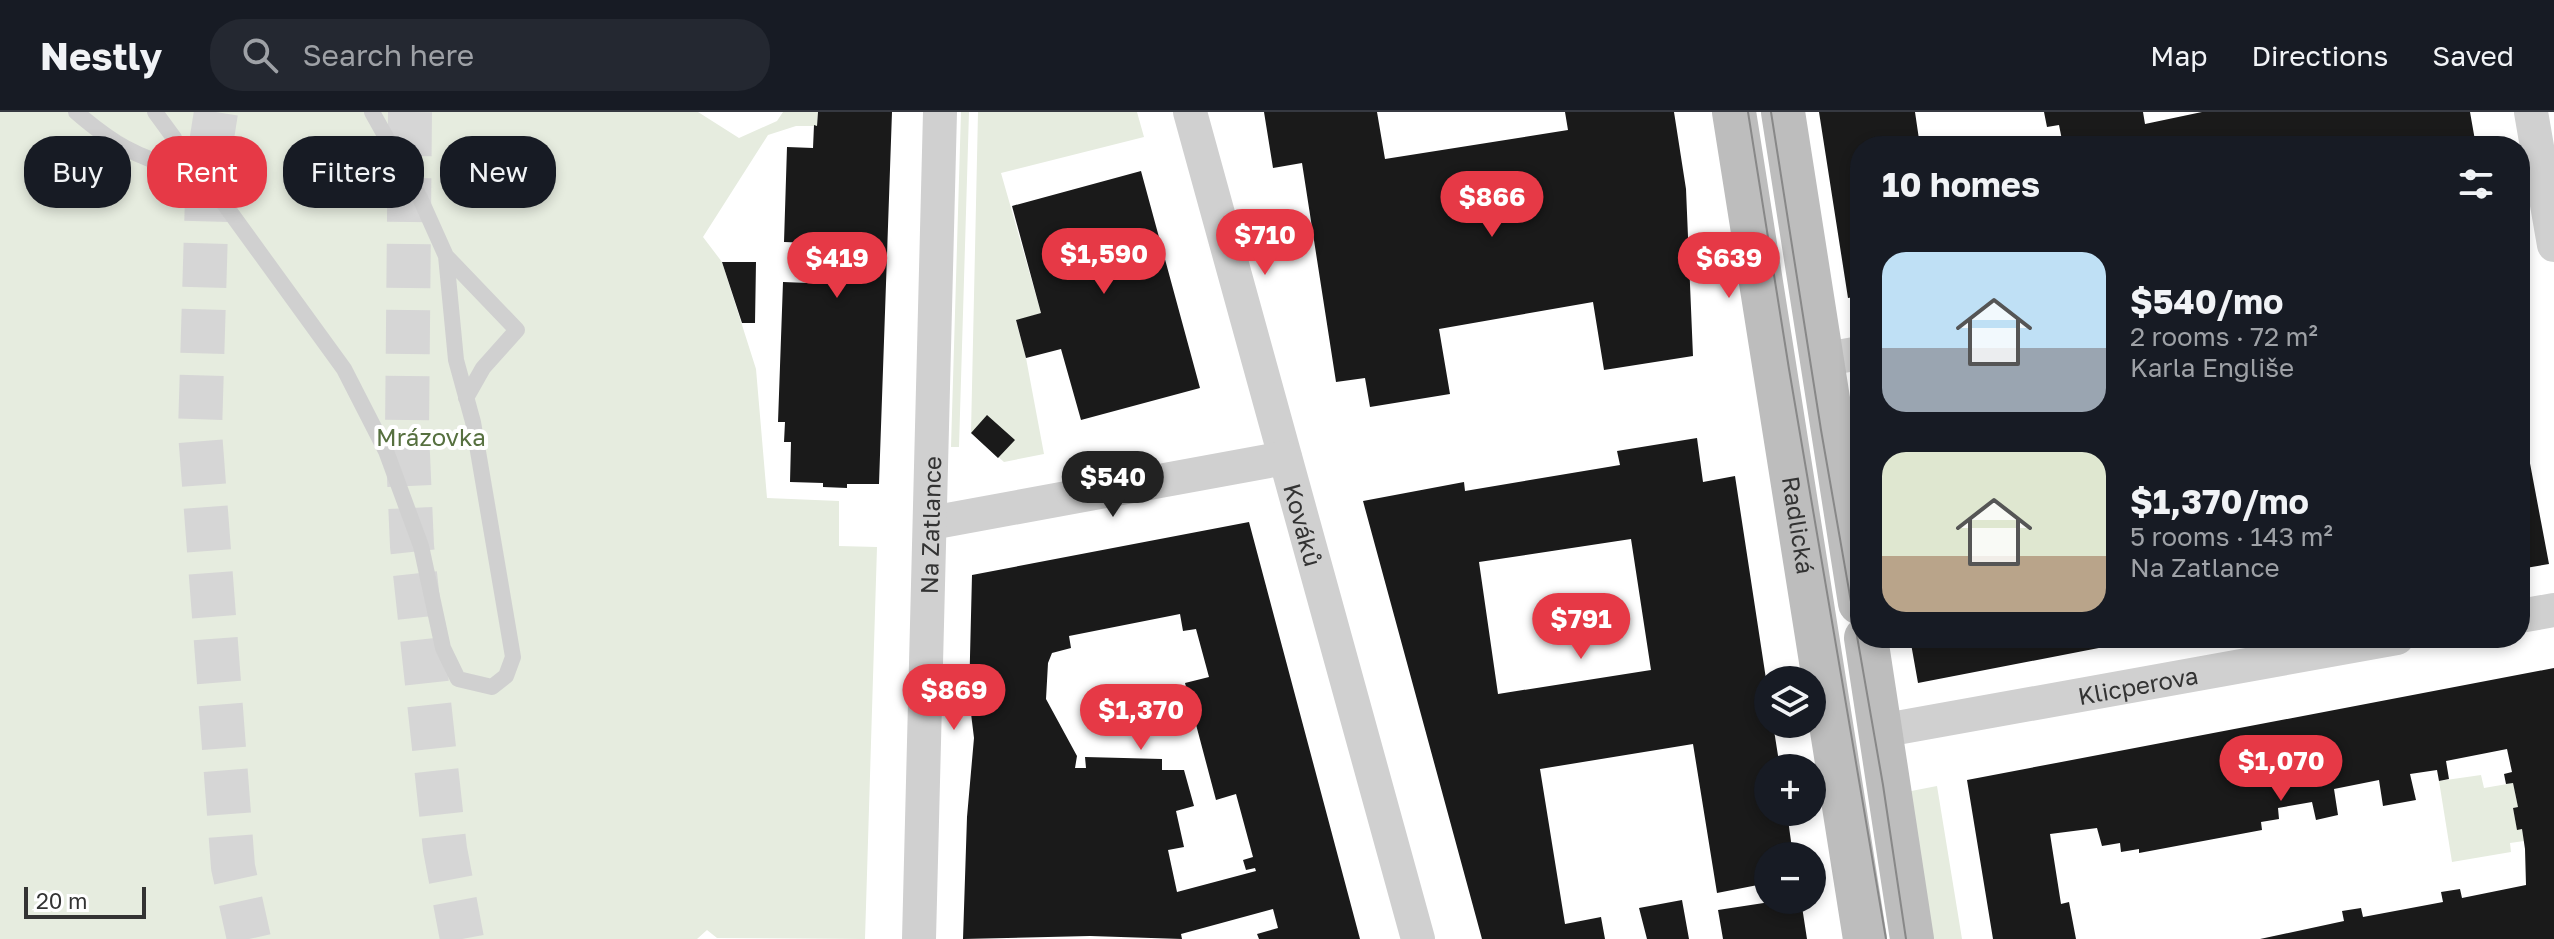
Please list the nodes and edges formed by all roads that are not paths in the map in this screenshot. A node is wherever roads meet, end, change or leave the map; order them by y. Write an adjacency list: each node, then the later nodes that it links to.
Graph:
1 (76, 112): 10 (lane)
2 (155, 112): 9 (lane)
3 (372, 112): 13 (lane)
4 (940, 112): 16 (street, Na Zatlance)
5 (1190, 112): 15 (street, Kováků)
6 (1734, 112): 25 (main road, Radlická)
7 (1783, 112): 17 (main road, Radlická)
8 (2531, 112): 12 (street)
9 (173, 136)
10 (147, 159)
11 (227, 208): 14 (lane)
12 (2544, 227)
13 (446, 256): 14 (lane); 14 (lane)
14 (466, 398)
15 (1285, 458): 16 (street); 24 (street, Kováků)
16 (931, 523): 23 (street, Na Zatlance)
17 (1850, 539)
18 (2554, 610): 19 (street)
19 (2530, 614)
20 (1868, 648): 22 (main road)
21 (2341, 648): 22 (street, Klicperova)
22 (1880, 731): 26 (main road)
23 (919, 939)
24 (1418, 939)
25 (1865, 939)
26 (1912, 939)

